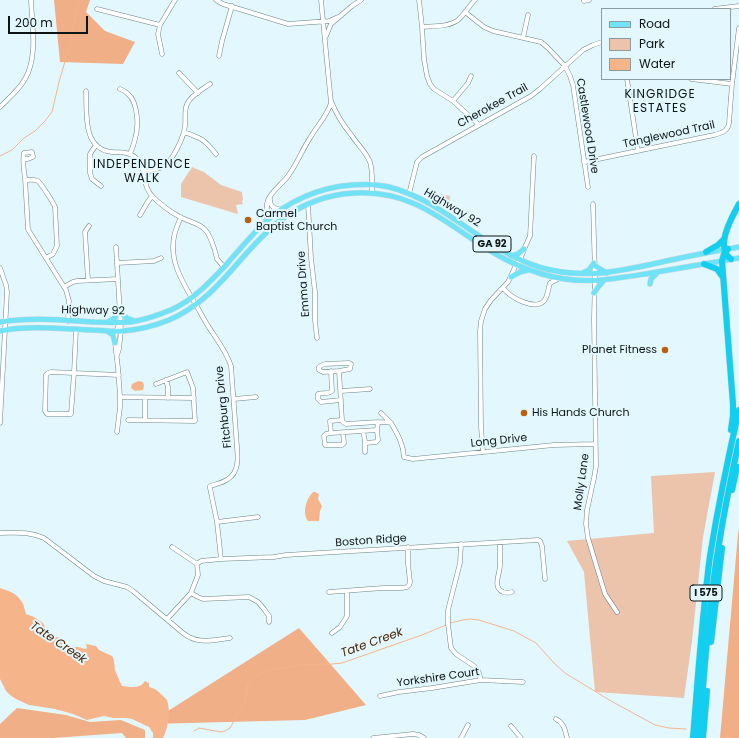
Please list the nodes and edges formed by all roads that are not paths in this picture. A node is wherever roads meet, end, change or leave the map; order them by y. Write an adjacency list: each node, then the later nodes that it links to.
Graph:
1 (32, 0): 39 (street)
2 (175, 0): 18 (street)
3 (216, 0): 10 (street)
4 (321, 0): 17 (street)
5 (361, 0): 16 (street)
6 (419, 0): 20 (street)
7 (475, 0): 14 (street)
8 (590, 0): 9 (street)
9 (584, 1)
10 (232, 6): 17 (street); 26 (street)
11 (739, 6): 12 (street)
12 (722, 8)
13 (97, 9): 18 (street)
14 (465, 12): 20 (street); 22 (street, Castlewood Drive)
15 (528, 15): 22 (street)
16 (338, 17): 17 (street); 19 (street)
17 (324, 23): 19 (street); 23 (street)
18 (160, 24): 25 (street)
19 (331, 24): 23 (street)
20 (422, 27): 38 (street)
21 (739, 28): 33 (street, Tanglewood Trail)
22 (523, 38): 27 (street, Castlewood Drive)
23 (325, 40): 37 (street)
24 (601, 42): 27 (street, Cherokee Trail)
25 (162, 54)
26 (219, 56)
27 (565, 66): 40 (street, Cherokee Trail); 48 (street, Castlewood Drive)
28 (179, 74): 36 (street)
29 (471, 76): 38 (street)
30 (627, 80): 43 (street)
31 (699, 80): 33 (street)
32 (210, 84): 36 (street)
33 (732, 84): 43 (street, Tanglewood Trail)
34 (120, 89): 44 (street)
35 (86, 92): 42 (street)
36 (198, 93): 41 (street)
37 (331, 101): 51 (street); 55 (street)
38 (453, 101): 40 (street)
39 (0, 106)
40 (479, 125): 56 (street, Cherokee Trail)
41 (184, 132): 45 (street); 49 (street)
42 (96, 145): 44 (street); 52 (street)
43 (638, 151): 48 (street, Tanglewood Trail)
44 (130, 154): 49 (street)
45 (216, 154)
46 (534, 156): 69 (street)
47 (24, 159): 50 (street)
48 (584, 162): 53 (street, Castlewood Drive)
49 (143, 172): 57 (street)
50 (25, 180): 73 (street); 73 (street)
51 (372, 185): 54 (street); 56 (main road, Highway 92 / GA 92); 61 (main road, Highway 92 / GA 92)
52 (101, 186)
53 (588, 187)
54 (372, 193): 58 (main road, Highway 92 / GA 92); 82 (main road, Highway 92 / GA 92)
55 (272, 194): 61 (street); 64 (street)
56 (409, 194): 72 (main road, Highway 92 / GA 92)
57 (152, 196): 62 (street); 63 (street)
58 (308, 204): 102 (main road, Highway 92 / GA 92); 113 (street, Emma Drive)
59 (593, 204): 80 (street, Molly Lane)
60 (739, 204): 66 (highway)
61 (282, 209): 64 (main road, Highway 92 / GA 92)
62 (140, 216)
63 (181, 217): 83 (street); 101 (street, Fitchburg Drive)
64 (265, 222): 83 (main road, Highway 92 / GA 92)
65 (89, 226): 94 (street)
66 (724, 239): 70 (highway); 71 (highway)
67 (116, 246): 79 (street)
68 (739, 247): 70 (main road, Highway 92 / GA 92)
69 (524, 249): 72 (main road); 77 (street)
70 (726, 250): 71 (main road, Highway 92 / GA 92); 76 (highway); 78 (highway)
71 (706, 252): 87 (main road, Highway 92 / GA 92)
72 (511, 256): 77 (main road, Highway 92 / GA 92)
73 (46, 258): 98 (street)
74 (161, 258): 79 (street)
75 (739, 258): 76 (main road, Highway 92 / GA 92)
76 (731, 259): 78 (main road, Highway 92 / GA 92)
77 (520, 260): 82 (street); 88 (main road, Highway 92 / GA 92)
78 (722, 261): 81 (main road, Highway 92 / GA 92); 91 (highway)
79 (117, 263): 93 (street)
80 (594, 264): 87 (main road); 88 (main road); 89 (street, Molly Lane)
81 (704, 264): 86 (main road, Highway 92 / GA 92); 91 (highway)
82 (516, 265): 85 (main road, Highway 92 / GA 92); 90 (street)
83 (224, 267): 101 (main road, Highway 92 / GA 92)
84 (0, 268): 106 (street)
85 (528, 270): 90 (main road); 92 (main road, Highway 92 / GA 92)
86 (659, 272): 95 (main road, Highway 92 / GA 92); 97 (main road)
87 (608, 273): 89 (main road, Highway 92 / GA 92)
88 (582, 274): 89 (main road, Highway 92 / GA 92)
89 (595, 274): 96 (street, Molly Lane)
90 (511, 277): 99 (street)
91 (723, 277): 150 (highway)
92 (560, 278): 96 (main road, Highway 92 / GA 92); 99 (street)
93 (118, 279): 94 (street); 103 (street)
94 (88, 280): 98 (street)
95 (604, 280): 96 (main road, Highway 92 / GA 92); 100 (main road)
96 (595, 281): 100 (street, Molly Lane)
97 (650, 284)
98 (64, 287): 105 (street)
99 (503, 288): 148 (street)
100 (594, 293): 146 (street, Molly Lane)
101 (191, 298): 102 (street, Fitchburg Drive); 104 (main road, Highway 92 / GA 92)
102 (196, 305): 112 (main road, Highway 92 / GA 92); 129 (street, Fitchburg Drive)
103 (120, 308): 104 (main road); 107 (main road); 108 (street)
104 (137, 320): 108 (main road, Highway 92 / GA 92)
105 (68, 321): 106 (main road, Highway 92 / GA 92); 107 (main road, Highway 92 / GA 92)
106 (3, 322): 110 (street)
107 (107, 322): 108 (main road, Highway 92 / GA 92)
108 (120, 322): 112 (street)
109 (76, 329): 110 (main road, Highway 92 / GA 92); 111 (main road, Highway 92 / GA 92); 118 (street)
110 (2, 330): 137 (street)
111 (106, 331): 112 (main road, Highway 92 / GA 92); 114 (main road)
112 (119, 331): 114 (street); 115 (street)
113 (317, 338)
114 (115, 343): 115 (street)
115 (117, 355): 119 (street)
116 (331, 371): 117 (street); 117 (street); 130 (street)
117 (339, 371): 123 (street)
118 (74, 373): 118 (street); 119 (street)
119 (119, 375): 124 (street)
120 (166, 380): 121 (street); 127 (street); 128 (street)
121 (156, 384)
122 (370, 389): 123 (street)
123 (341, 391): 130 (street)
124 (120, 397): 126 (street); 141 (street)
125 (256, 397): 129 (street)
126 (145, 398): 127 (street); 134 (street)
127 (168, 398): 128 (street)
128 (194, 398): 134 (street)
129 (234, 398): 152 (street, Fitchburg Drive)
130 (341, 400): 135 (street)
131 (739, 410): 150 (highway, I 575)
132 (381, 413): 138 (street)
133 (128, 420): 134 (street)
134 (145, 420)
135 (342, 420): 136 (street); 142 (street)
136 (378, 422): 138 (street); 139 (street)
137 (0, 423)
138 (391, 423): 148 (street, Long Drive)
139 (377, 430): 140 (street); 144 (street)
140 (363, 431): 143 (street); 144 (street)
141 (117, 432)
142 (331, 433): 143 (street); 143 (street)
143 (343, 433)
144 (365, 441): 147 (street)
145 (739, 441): 182 (highway)
146 (596, 444): 148 (street, Long Drive); 165 (street, Molly Lane)
147 (365, 452)
148 (483, 452)
149 (739, 458): 183 (highway, I 575)
150 (722, 488): 181 (highway, I 575)
151 (258, 517): 152 (street)
152 (217, 522): 158 (street)
153 (0, 533): 166 (street)
154 (500, 543): 155 (street, Boston Ridge); 160 (street, Boston Ridge); 163 (street)
155 (460, 544): 157 (street, Boston Ridge); 170 (street)
156 (172, 547): 159 (street)
157 (408, 548): 158 (street, Boston Ridge); 161 (street)
158 (221, 559): 159 (street, Boston Ridge)
159 (197, 564): 164 (street)
160 (545, 579)
161 (347, 591): 162 (street); 168 (street)
162 (329, 592)
163 (512, 592)
164 (191, 593): 166 (street); 167 (street)
165 (617, 612)
166 (167, 619): 169 (street)
167 (269, 622)
168 (332, 633)
169 (230, 638)
170 (481, 680): 171 (street, Yorkshire Court); 172 (street, Yorkshire Court)
171 (524, 682)
172 (380, 696)
173 (556, 719): 180 (street)
174 (468, 725): 178 (street)
175 (511, 726): 179 (street)
176 (373, 738): 177 (street)
177 (424, 738)
178 (461, 738)
179 (521, 738)
180 (567, 738)
181 (693, 738)
182 (698, 738)
183 (703, 738)

